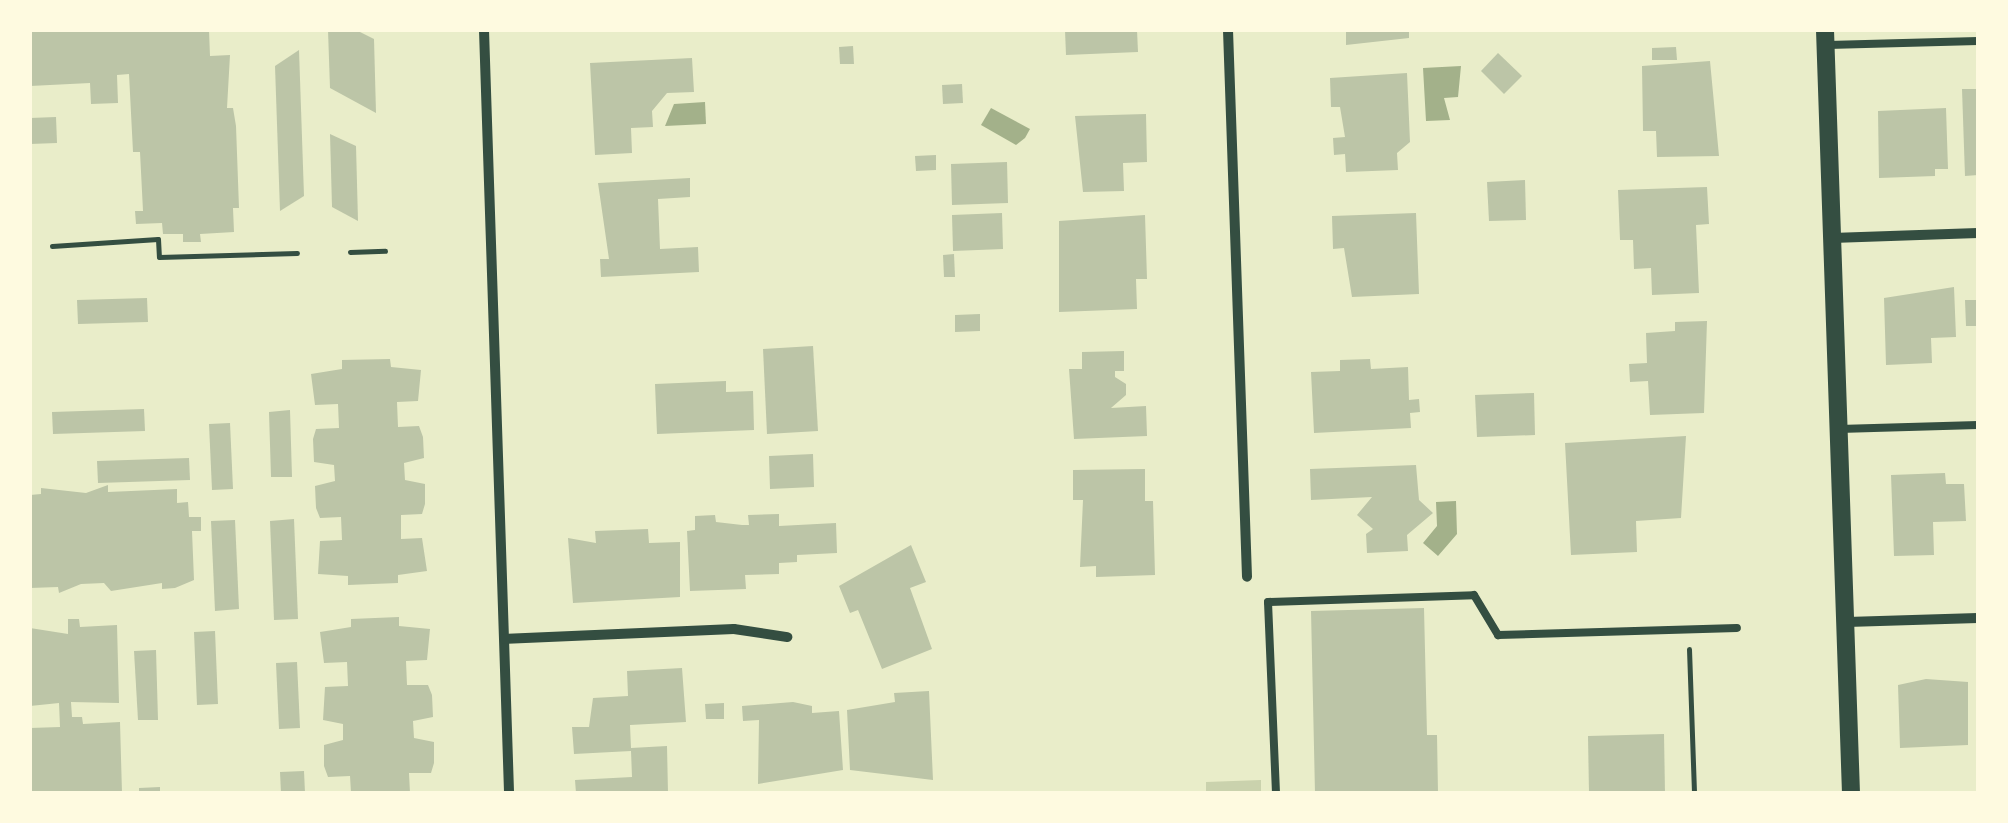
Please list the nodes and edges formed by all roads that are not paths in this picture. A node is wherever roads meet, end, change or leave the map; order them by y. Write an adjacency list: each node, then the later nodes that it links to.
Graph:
1 (484, 30): 14 (street)
2 (1228, 30): 9 (street)
3 (1825, 38): 4 (lane); 6 (street)
4 (1978, 41)
5 (1978, 233): 6 (street)
6 (1832, 238): 8 (street)
7 (1978, 426): 8 (lane)
8 (1839, 430): 11 (street)
9 (1247, 577)
10 (1978, 618): 11 (street)
11 (1847, 622): 17 (street)
12 (1737, 628): 16 (lane)
13 (787, 637): 14 (street)
14 (505, 639): 15 (street)
15 (509, 793)
16 (1276, 793)
17 (1851, 793)

